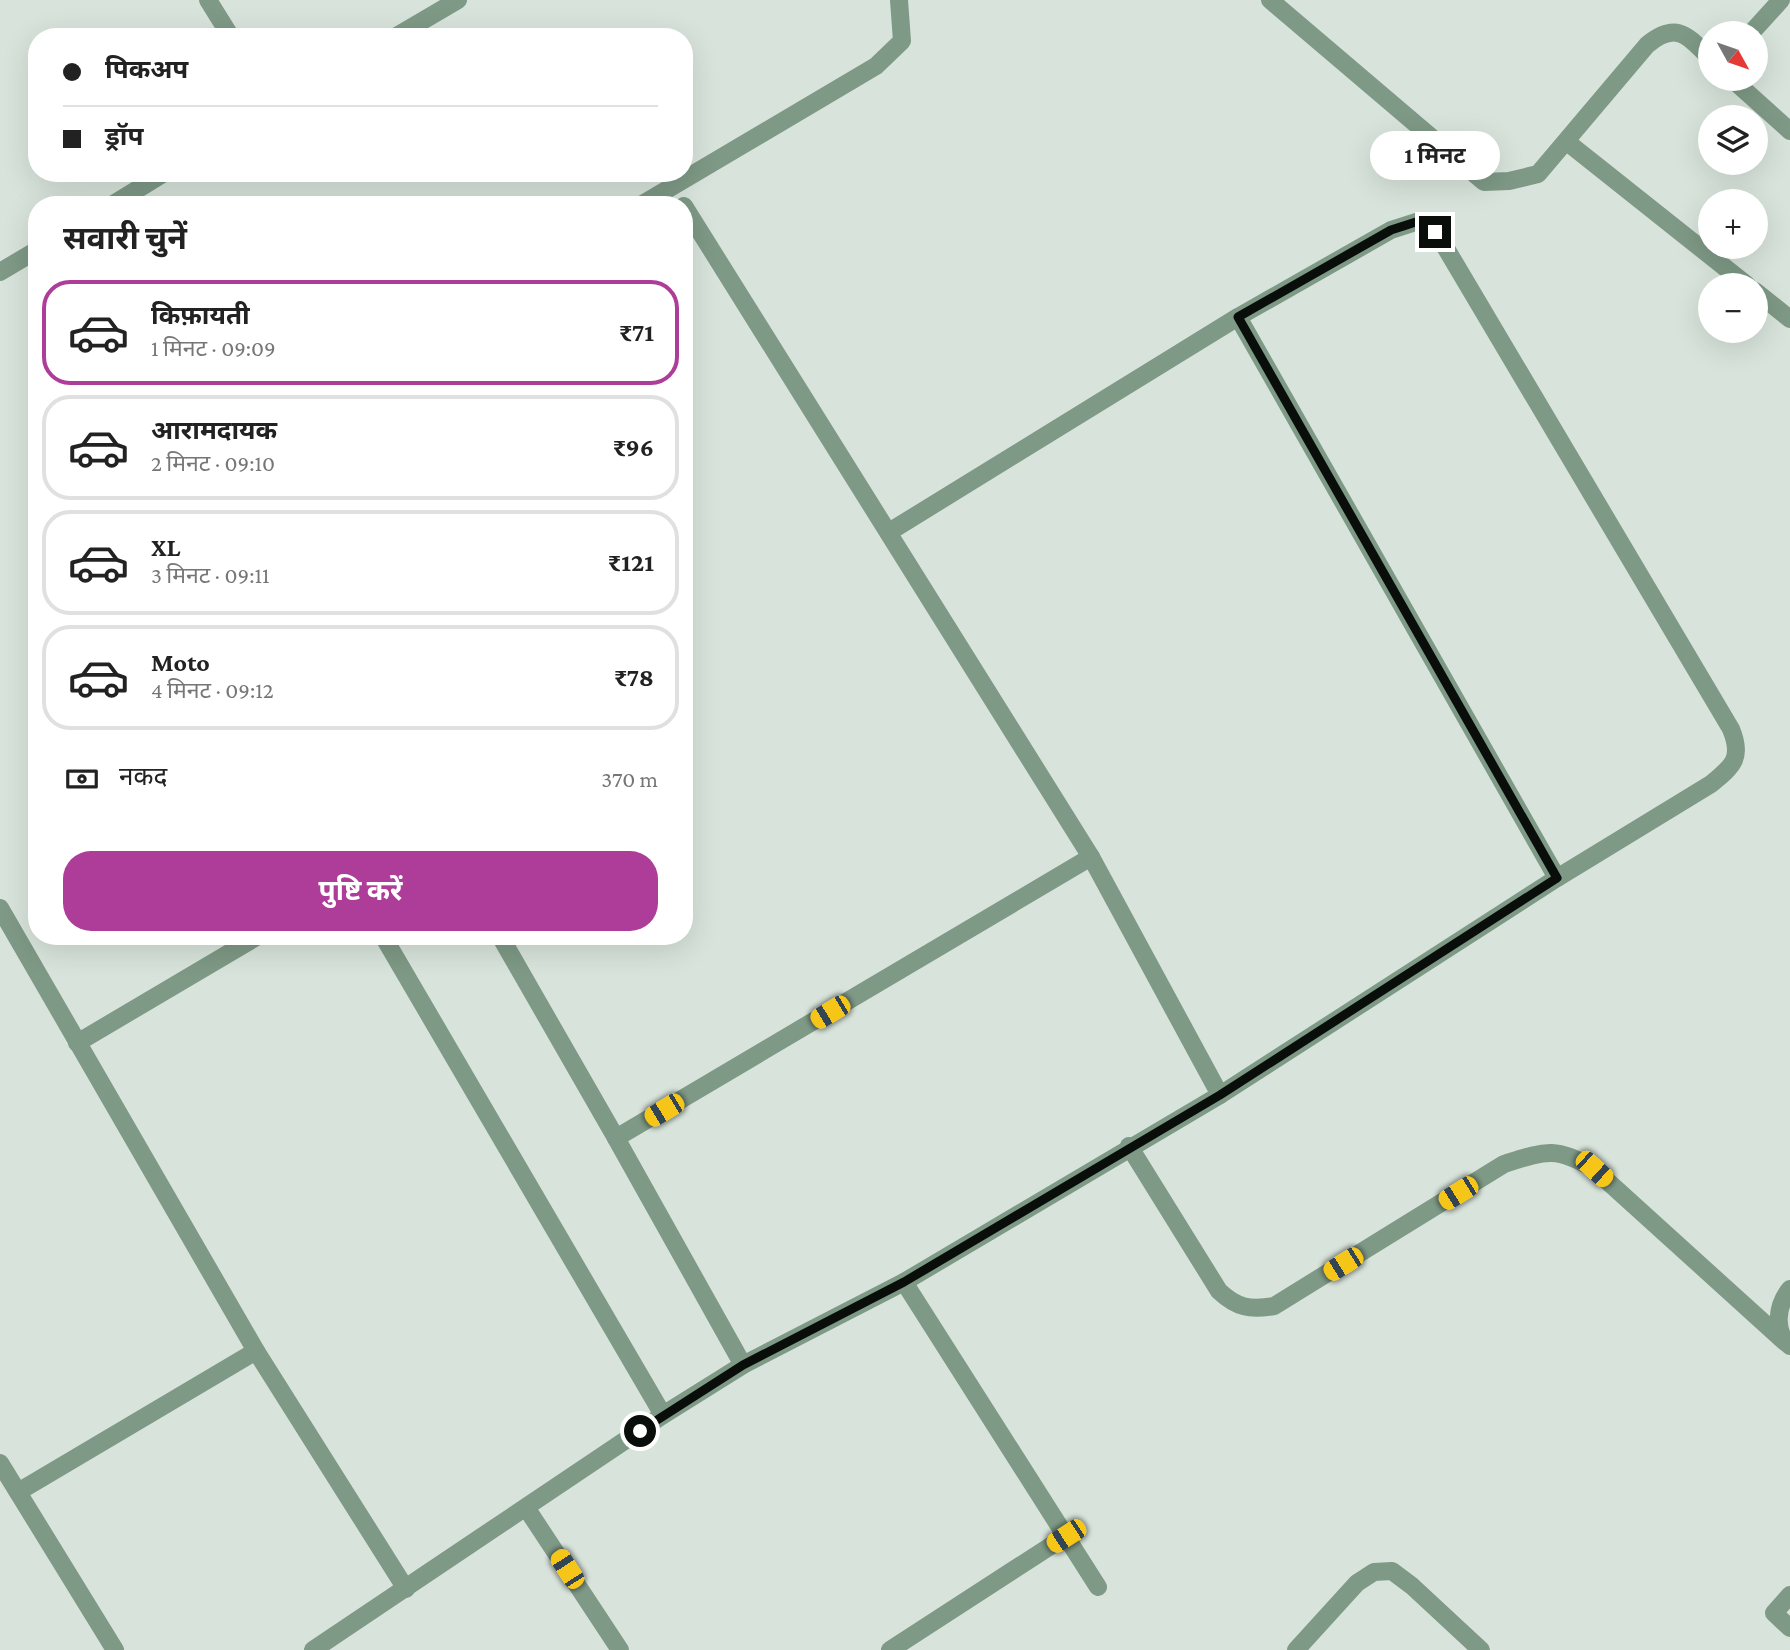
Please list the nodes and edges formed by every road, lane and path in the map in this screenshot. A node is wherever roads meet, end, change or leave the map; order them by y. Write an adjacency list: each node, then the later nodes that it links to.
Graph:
1 (209, 0): 7 (street)
2 (458, 0): 8 (street)
3 (899, 0): 13 (street)
4 (1270, 0): 12 (street)
5 (1781, 0): 6 (street)
6 (1762, 21)
7 (226, 28)
8 (410, 28)
9 (1698, 46): 12 (street)
10 (1745, 91): 11 (street)
11 (1790, 131)
12 (1567, 142): 23 (street)
13 (693, 174)
14 (149, 182): 17 (street)
15 (679, 182): 16 (street)
16 (672, 186): 18 (street); 19 (street)
17 (127, 196)
18 (655, 196)
19 (678, 196)
20 (693, 219): 27 (street)
21 (28, 255): 22 (street)
22 (0, 272)
23 (1732, 273)
24 (1768, 301): 26 (street)
25 (1238, 317): 27 (street); 29 (street); 29 (street)
26 (1790, 319)
27 (889, 533): 28 (street)
28 (1091, 857): 35 (street); 36 (street)
29 (1557, 878): 35 (street)
30 (0, 908): 34 (street)
31 (243, 945): 34 (street)
32 (388, 945): 43 (street)
33 (504, 945): 36 (street)
34 (77, 1043): 41 (street)
35 (1220, 1095): 37 (street)
36 (616, 1138): 42 (street)
37 (1129, 1146): 38 (street); 40 (street)
38 (904, 1282): 42 (street); 47 (street)
39 (1790, 1289): 40 (street)
40 (1787, 1344)
41 (256, 1351): 45 (street); 49 (street)
42 (743, 1365): 43 (street)
43 (663, 1415): 46 (street)
44 (0, 1463): 45 (street)
45 (18, 1492): 52 (street)
46 (527, 1509): 49 (street); 54 (street)
47 (1066, 1536): 48 (street); 55 (street)
48 (1098, 1587)
49 (406, 1589): 53 (street)
50 (1790, 1595): 51 (street)
51 (1790, 1628)
52 (115, 1650)
53 (313, 1650)
54 (620, 1650)
55 (890, 1650)
56 (1296, 1650): 57 (street)
57 (1481, 1650)

